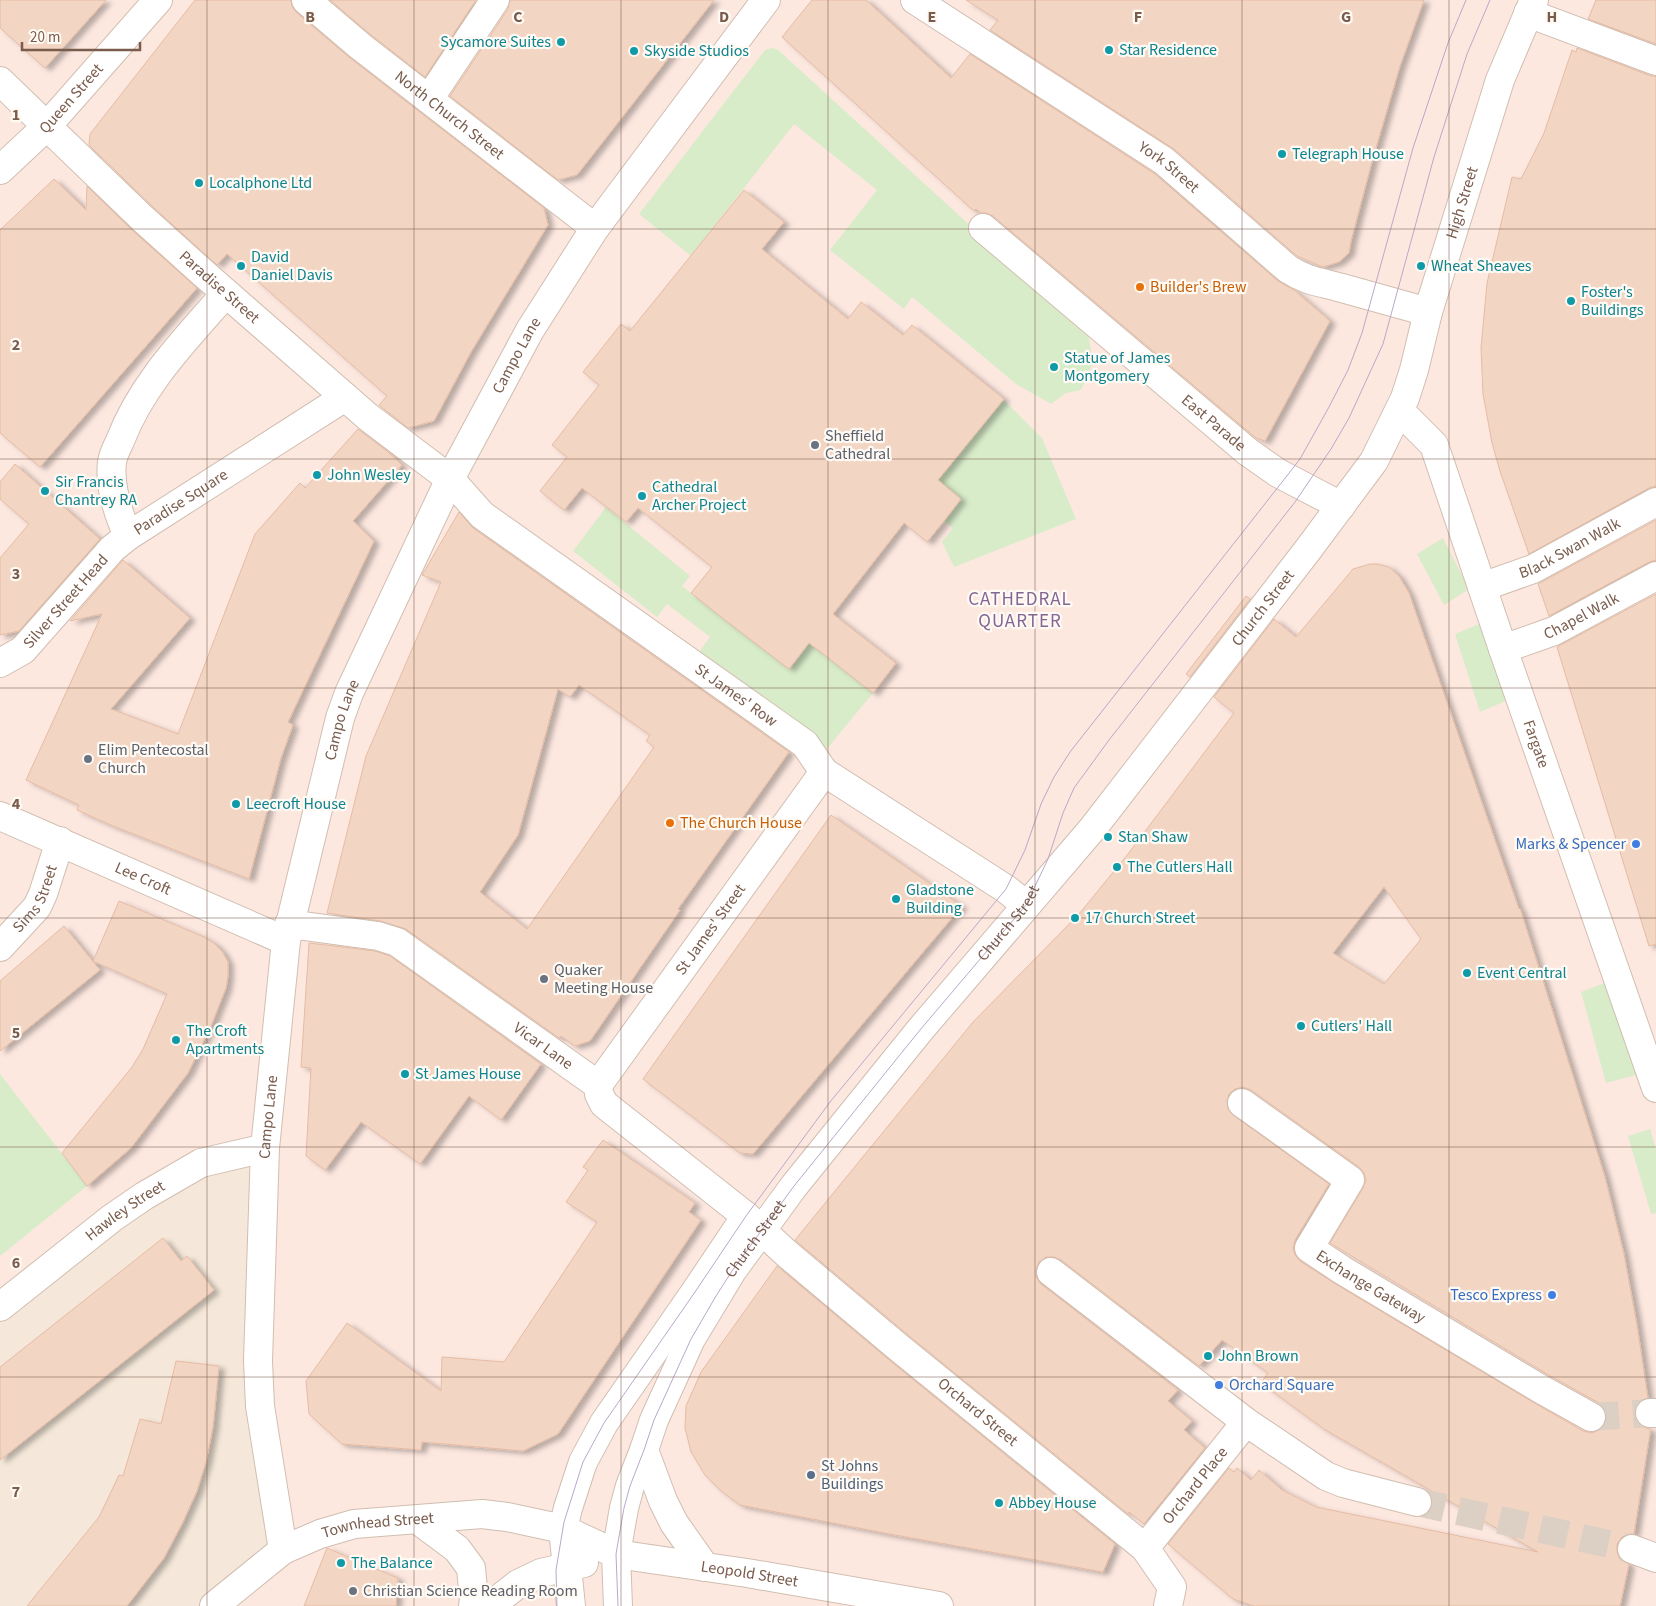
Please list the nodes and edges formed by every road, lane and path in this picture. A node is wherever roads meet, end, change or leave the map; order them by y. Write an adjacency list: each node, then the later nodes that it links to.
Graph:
1 (158, 0): 10 (street, Queen Street)
2 (306, 0): 9 (street, North Church Street)
3 (494, 0): 9 (street)
4 (766, 0): 12 (street, Campo Lane)
5 (916, 0): 15 (street, York Street)
6 (1531, 7): 7 (street); 15 (street, High Street)
7 (1656, 61)
8 (0, 81): 10 (street, Paradise Street)
9 (429, 99): 12 (street, North Church Street)
10 (47, 126): 11 (street, Queen Street); 14 (street, Paradise Street)
11 (0, 170)
12 (595, 228): 18 (street, Campo Lane)
13 (983, 228): 20 (street, East Parade)
14 (226, 294): 16 (street, Paradise Street); 21 (street, Paradise Square)
15 (1428, 312): 17 (street, High Street)
16 (345, 397): 18 (street, Paradise Street); 21 (street, Paradise Square)
17 (1400, 411): 20 (street, Church Street); 23 (street, Fargate)
18 (450, 479): 26 (street, St James' Row); 30 (street, Campo Lane)
19 (1656, 502): 23 (street, Black Swan Walk)
20 (1340, 506): 29 (street, Church Street)
21 (128, 536): 25 (street, Silver Street Head)
22 (1656, 576): 24 (street, Chapel Walk)
23 (1482, 587): 24 (street, Fargate)
24 (1502, 649): 33 (street, Fargate)
25 (0, 663)
26 (824, 772): 29 (street, St James' Row); 32 (street, St James' Street)
27 (0, 816): 28 (street, Lee Croft)
28 (60, 842): 30 (street, Lee Croft); 31 (street, Sims Street)
29 (1026, 905): 36 (street, Church Street)
30 (287, 932): 32 (street, Vicar Lane); 35 (street, Campo Lane)
31 (0, 947)
32 (598, 1085): 36 (street)
33 (1656, 1088)
34 (1242, 1103): 39 (street, Exchange Gateway)
35 (265, 1148): 38 (street, Hawley Street); 46 (street, Campo Lane)
36 (753, 1223): 41 (street, Church Street); 44 (street, Church Street); 45 (street, Orchard Street)
37 (1051, 1272): 40 (street)
38 (0, 1307)
39 (1591, 1416)
40 (1246, 1422): 42 (street); 45 (street, Orchard Place)
41 (644, 1450): 47 (street, Church Street); 48 (street)
42 (1417, 1502)
43 (418, 1520): 44 (street, Townhead Street); 46 (street, Townhead Street); 51 (street)
44 (563, 1529): 47 (street, Leopold Street); 49 (street)
45 (1144, 1548): 56 (street, Orchard Street)
46 (282, 1550): 50 (street, Townhead Street)
47 (616, 1554): 48 (street, Leopold Street); 49 (street); 54 (street, Church Street)
48 (705, 1566): 55 (street, Leopold Street)
49 (567, 1567): 52 (street); 53 (street)
50 (214, 1606)
51 (473, 1606)
52 (490, 1606)
53 (571, 1606)
54 (618, 1606)
55 (939, 1606)
56 (1168, 1606)

